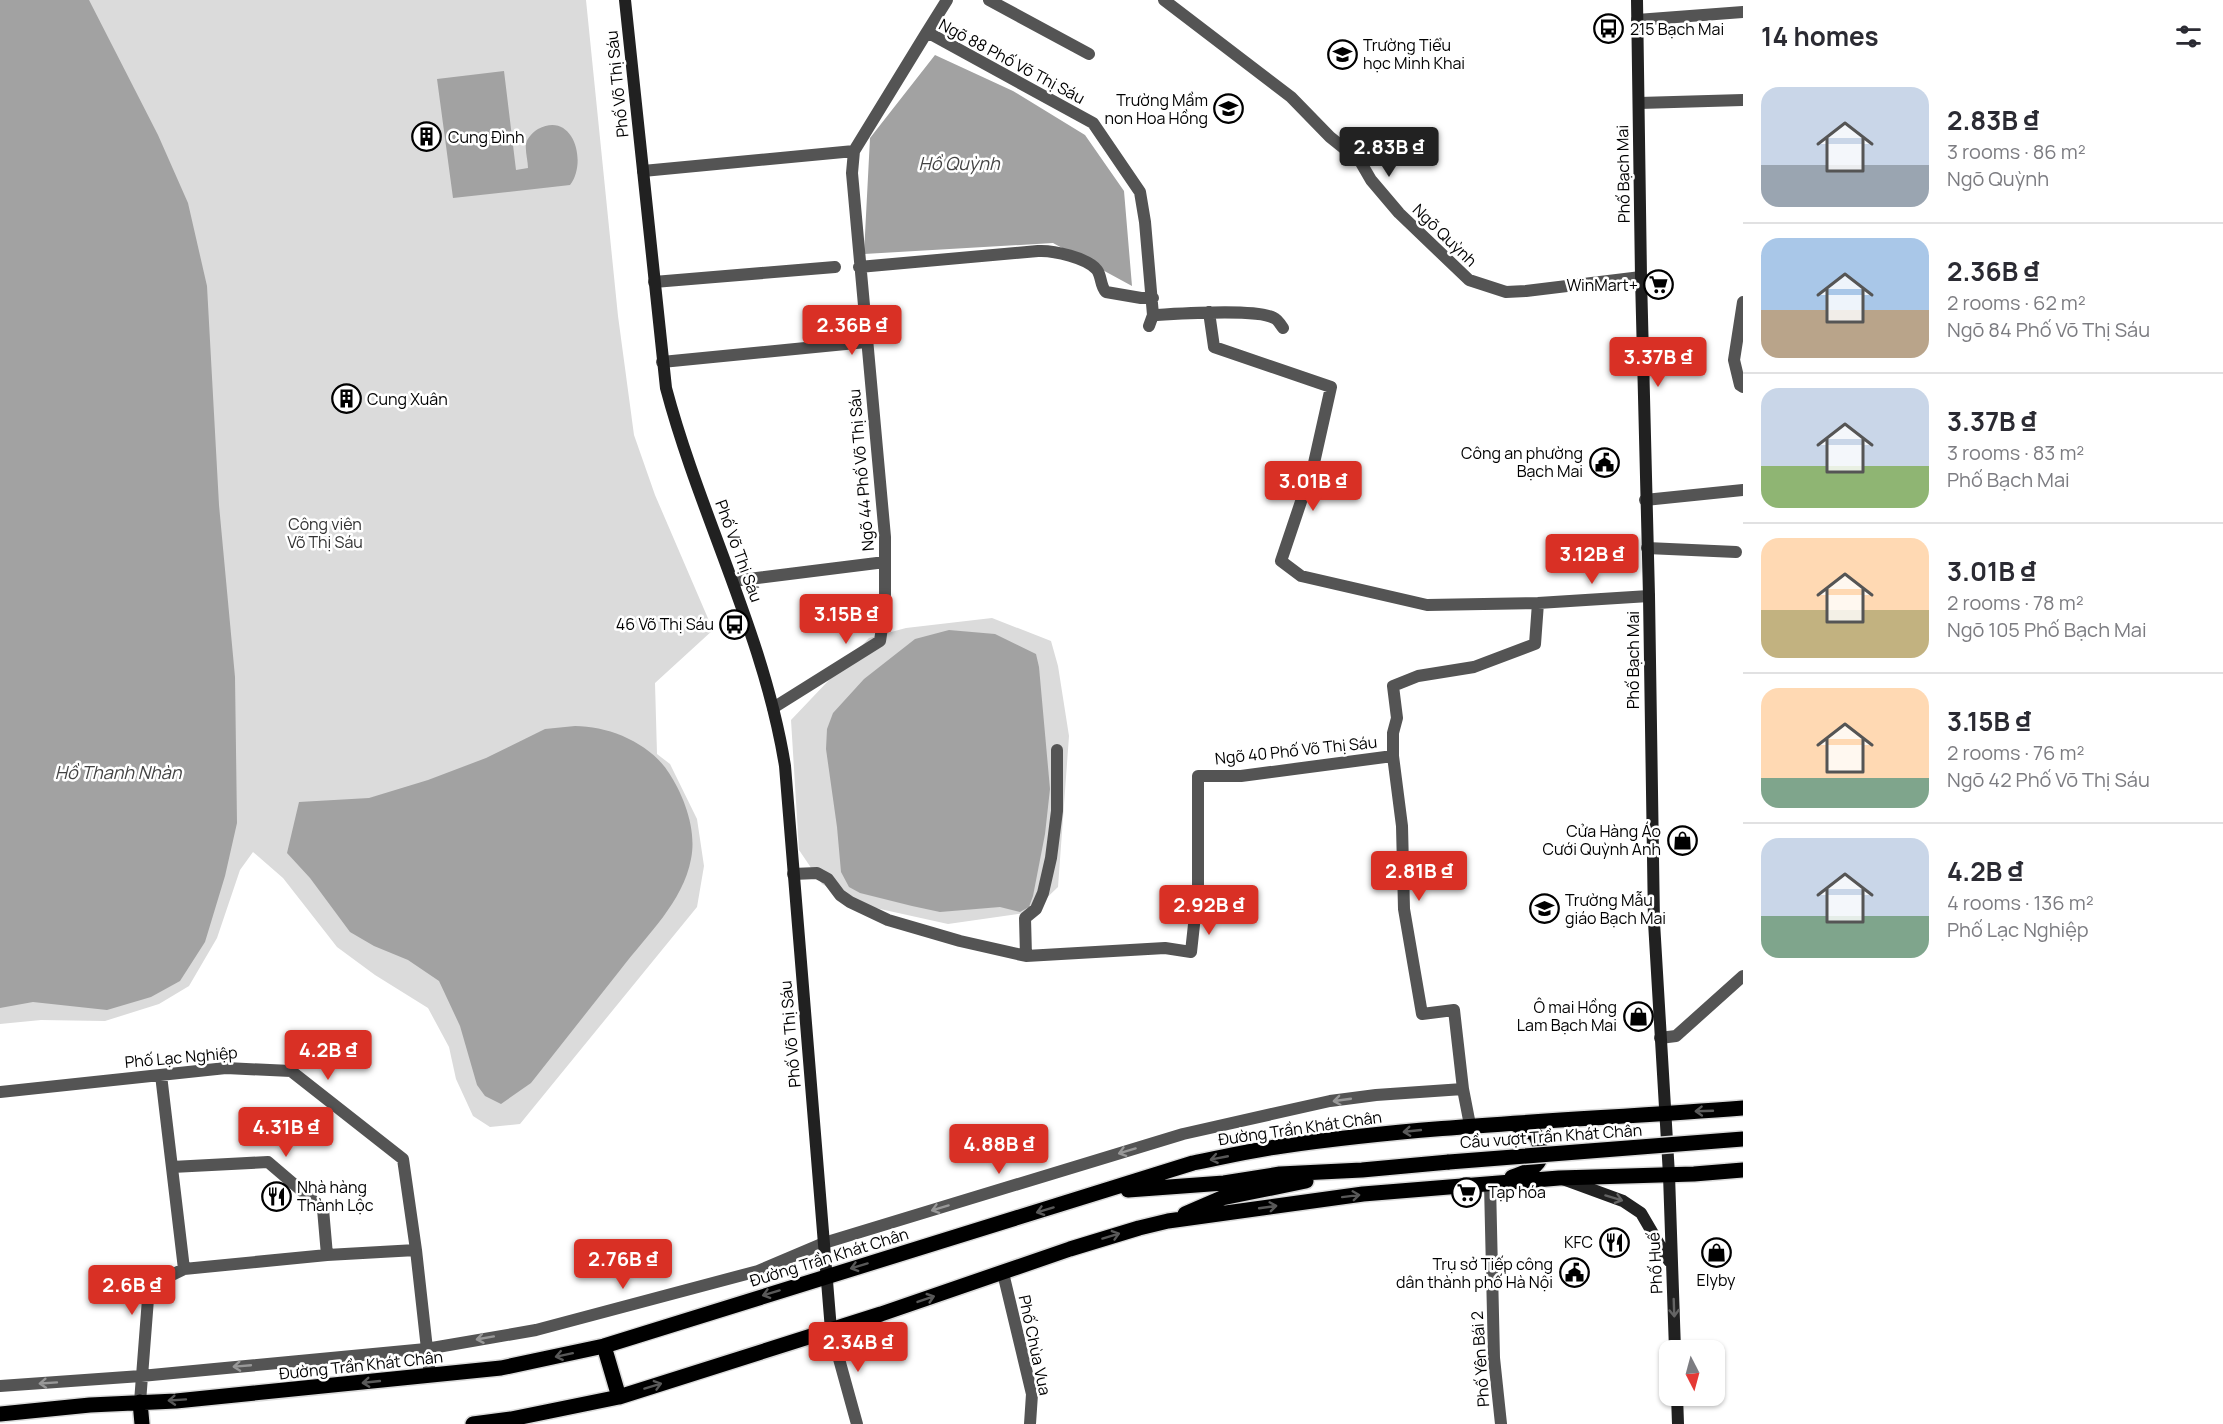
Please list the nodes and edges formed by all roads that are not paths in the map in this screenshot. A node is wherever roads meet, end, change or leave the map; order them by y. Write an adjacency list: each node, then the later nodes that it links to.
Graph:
1 (625, 0): 13 (main road, Phố Võ Thị Sáu)
2 (947, 0): 8 (street)
3 (989, 0): 9 (street)
4 (1164, 0): 16 (street, Ngõ Quỳnh)
5 (1637, 0): 7 (main road, Phố Bạch Mai)
6 (1743, 12): 7 (street)
7 (1637, 20): 11 (main road, Phố Bạch Mai)
8 (927, 32): 12 (street, Ngõ 88 Phố Võ Thị Sáu); 18 (street, Ngõ 88 Phố Võ Thị Sáu)
9 (1089, 54)
10 (1743, 100): 11 (street)
11 (1639, 103): 16 (main road, Phố Bạch Mai)
12 (854, 151): 13 (street); 15 (street, Ngõ 44 Phố Võ Thị Sáu)
13 (643, 171): 17 (main road, Phố Võ Thị Sáu)
14 (835, 267): 17 (street)
15 (859, 267): 18 (street); 22 (street, Ngõ 44 Phố Võ Thị Sáu)
16 (1641, 277): 26 (main road, Phố Bạch Mai)
17 (654, 282): 23 (main road, Phố Võ Thị Sáu)
18 (1153, 298): 20 (street, Ngõ 88 Phố Võ Thị Sáu)
19 (1743, 302): 24 (street)
20 (1209, 312): 21 (street, Ngõ 88 Phố Võ Thị Sáu); 32 (street)
21 (1284, 328)
22 (866, 342): 23 (street); 29 (street, Ngõ 44 Phố Võ Thị Sáu)
23 (662, 362): 30 (main road, Phố Võ Thị Sáu)
24 (1743, 387)
25 (1743, 490): 26 (street)
26 (1645, 500): 27 (main road, Phố Bạch Mai)
27 (1647, 548): 28 (street); 31 (main road, Phố Bạch Mai)
28 (1736, 552)
29 (885, 562): 30 (street, Ngõ 44 Phố Võ Thị Sáu); 33 (street)
30 (733, 581): 33 (main road, Phố Võ Thị Sáu)
31 (1649, 596): 32 (street); 39 (main road, Phố Bạch Mai)
32 (1538, 603): 35 (street)
33 (773, 708): 36 (main road, Phố Võ Thị Sáu)
34 (1057, 750): 37 (street)
35 (1393, 756): 37 (street, Ngõ 40 Phố Võ Thị Sáu); 41 (street)
36 (793, 874): 37 (street, Ngõ 40 Phố Võ Thị Sáu); 56 (main road, Phố Võ Thị Sáu)
37 (1026, 956)
38 (1743, 976): 39 (street)
39 (1660, 1038): 44 (main road, Phố Bạch Mai)
40 (161, 1074): 42 (street, Phố Lạc Nghiệp); 48 (street); 57 (street, Phố Lạc Nghiệp)
41 (1463, 1089): 46 (street); 56 (street, Đường Trần Khát Chân, one-way to 56)
42 (0, 1092)
43 (1743, 1108): 44 (main road, Đường Trần Khát Chân, one-way to 44)
44 (1665, 1113): 45 (main road, Đường Trần Khát Chân); 51 (main road, Phố Bạch Mai)
45 (1513, 1123): 46 (main road, Đường Trần Khát Chân); 53 (main road)
46 (1470, 1125): 54 (main road, Đường Trần Khát Chân, one-way to 54)
47 (1743, 1139): 49 (main road, Cầu vượt Trần Khát Chân, bridge)
48 (172, 1167): 58 (street); 60 (street)
49 (1362, 1170): 54 (main road, Cầu vượt Trần Khát Chân); 55 (main road, Cầu vượt Trần Khát Chân)
50 (1743, 1170): 51 (main road)
51 (1669, 1174): 52 (main road); 59 (main road, Phố Huế)
52 (1559, 1178): 53 (main road); 59 (main road, one-way to 59)
53 (1490, 1184): 55 (main road, one-way to 53); 78 (street, Phố Yên Bái 2)
54 (1101, 1192): 62 (main road, Đường Trần Khát Chân, one-way to 62)
55 (1168, 1221): 61 (main road, one-way to 55)
56 (824, 1243): 62 (main road, Phố Võ Thị Sáu); 66 (street, Đường Trần Khát Chân, one-way to 66)
57 (416, 1250): 58 (street); 66 (street, Phố Lạc Nghiệp)
58 (327, 1255): 60 (street)
59 (1672, 1266): 64 (main road, Phố Huế, one-way to 64)
60 (184, 1269): 67 (street)
61 (1003, 1273): 63 (main road, one-way to 61); 77 (street, Phố Chùa Vua)
62 (827, 1276): 63 (main road, Phố Võ Thị Sáu); 65 (main road, Đường Trần Khát Chân, one-way to 65)
63 (831, 1330): 70 (main road, one-way to 63); 76 (street)
64 (1675, 1340)
65 (604, 1346): 68 (main road, Đường Trần Khát Chân, one-way to 68); 70 (main road)
66 (426, 1349): 67 (street, Đường Trần Khát Chân, one-way to 67); 68 (street, Phố Lạc Nghiệp)
67 (141, 1376): 69 (street, Đường Trần Khát Chân, one-way to 69); 71 (street)
68 (429, 1376): 71 (main road, Đường Trần Khát Chân, one-way to 71)
69 (0, 1386)
70 (619, 1397): 75 (main road)
71 (140, 1402): 73 (main road, Đường Trần Khát Chân); 74 (main road)
72 (1677, 1406): 79 (main road)
73 (0, 1414)
74 (142, 1424)
75 (473, 1424)
76 (857, 1424)
77 (1030, 1424)
78 (1501, 1424)
79 (1678, 1424)

